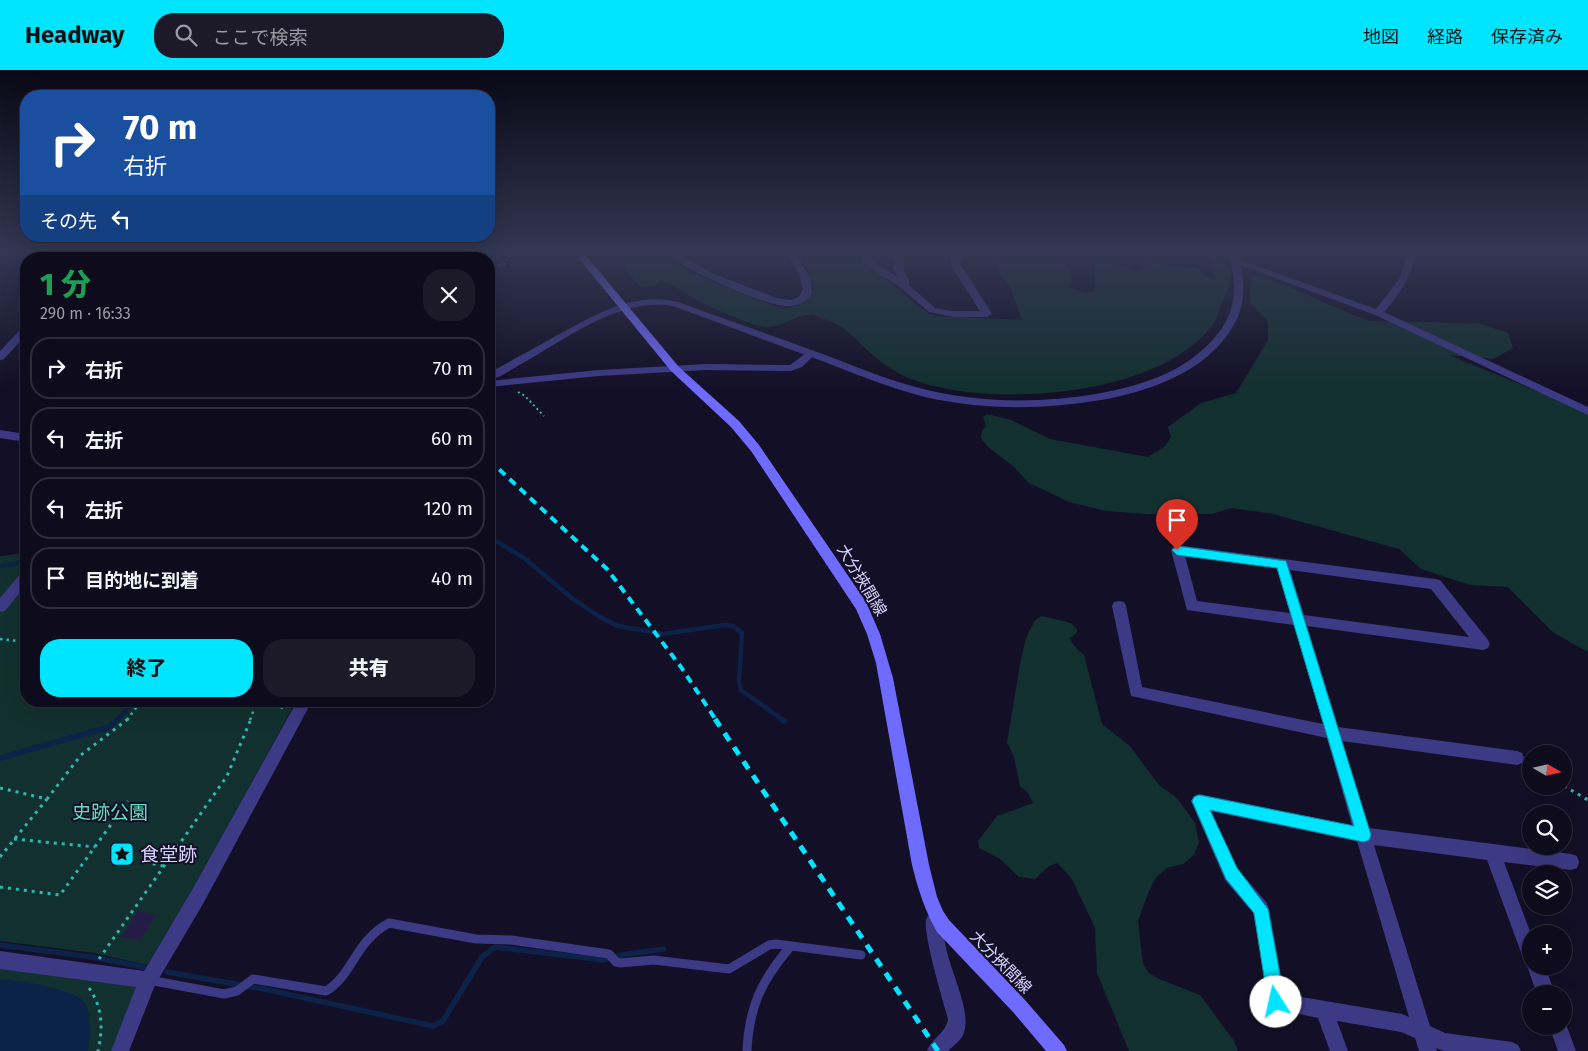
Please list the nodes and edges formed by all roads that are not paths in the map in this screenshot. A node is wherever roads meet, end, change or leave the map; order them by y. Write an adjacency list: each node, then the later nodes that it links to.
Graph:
1 (614, 297): 9 (main road, 大分挾間線)
2 (764, 297): 3 (street)
3 (803, 297)
4 (917, 297): 5 (street)
5 (976, 297)
6 (1239, 297): 12 (street)
7 (1337, 297): 10 (street)
8 (1393, 297): 10 (street)
9 (622, 307): 12 (street); 14 (main road, 大分挾間線); 15 (street)
10 (1378, 313): 17 (street)
11 (20, 335): 13 (street)
12 (810, 353): 14 (street)
13 (0, 356)
14 (675, 369): 16 (street); 31 (main road, 大分挾間線)
15 (495, 374)
16 (495, 383)
17 (1588, 411)
18 (0, 434): 19 (street)
19 (20, 437)
20 (1282, 564): 24 (street); 24 (street); 24 (street)
21 (20, 583): 23 (street)
22 (1119, 606): 26 (street)
23 (0, 607)
24 (1299, 620): 26 (street)
25 (302, 707): 36 (street)
26 (1333, 733): 27 (street); 28 (street)
27 (1517, 758)
28 (1364, 835): 29 (street); 37 (street); 38 (street)
29 (1493, 853): 30 (street); 32 (street)
30 (1571, 862)
31 (938, 919): 42 (street); 43 (main road, 大分挾間線)
32 (1522, 931)
33 (790, 947): 34 (lane); 36 (lane); 41 (lane)
34 (861, 955)
35 (0, 960): 36 (street)
36 (148, 980): 40 (street)
37 (1324, 1010): 38 (street); 44 (street)
38 (1423, 1033): 45 (street); 46 (street)
39 (1561, 1035): 47 (street)
40 (120, 1051)
41 (746, 1051)
42 (936, 1051)
43 (1058, 1051)
44 (1339, 1051)
45 (1428, 1051)
46 (1510, 1051)
47 (1566, 1051)

